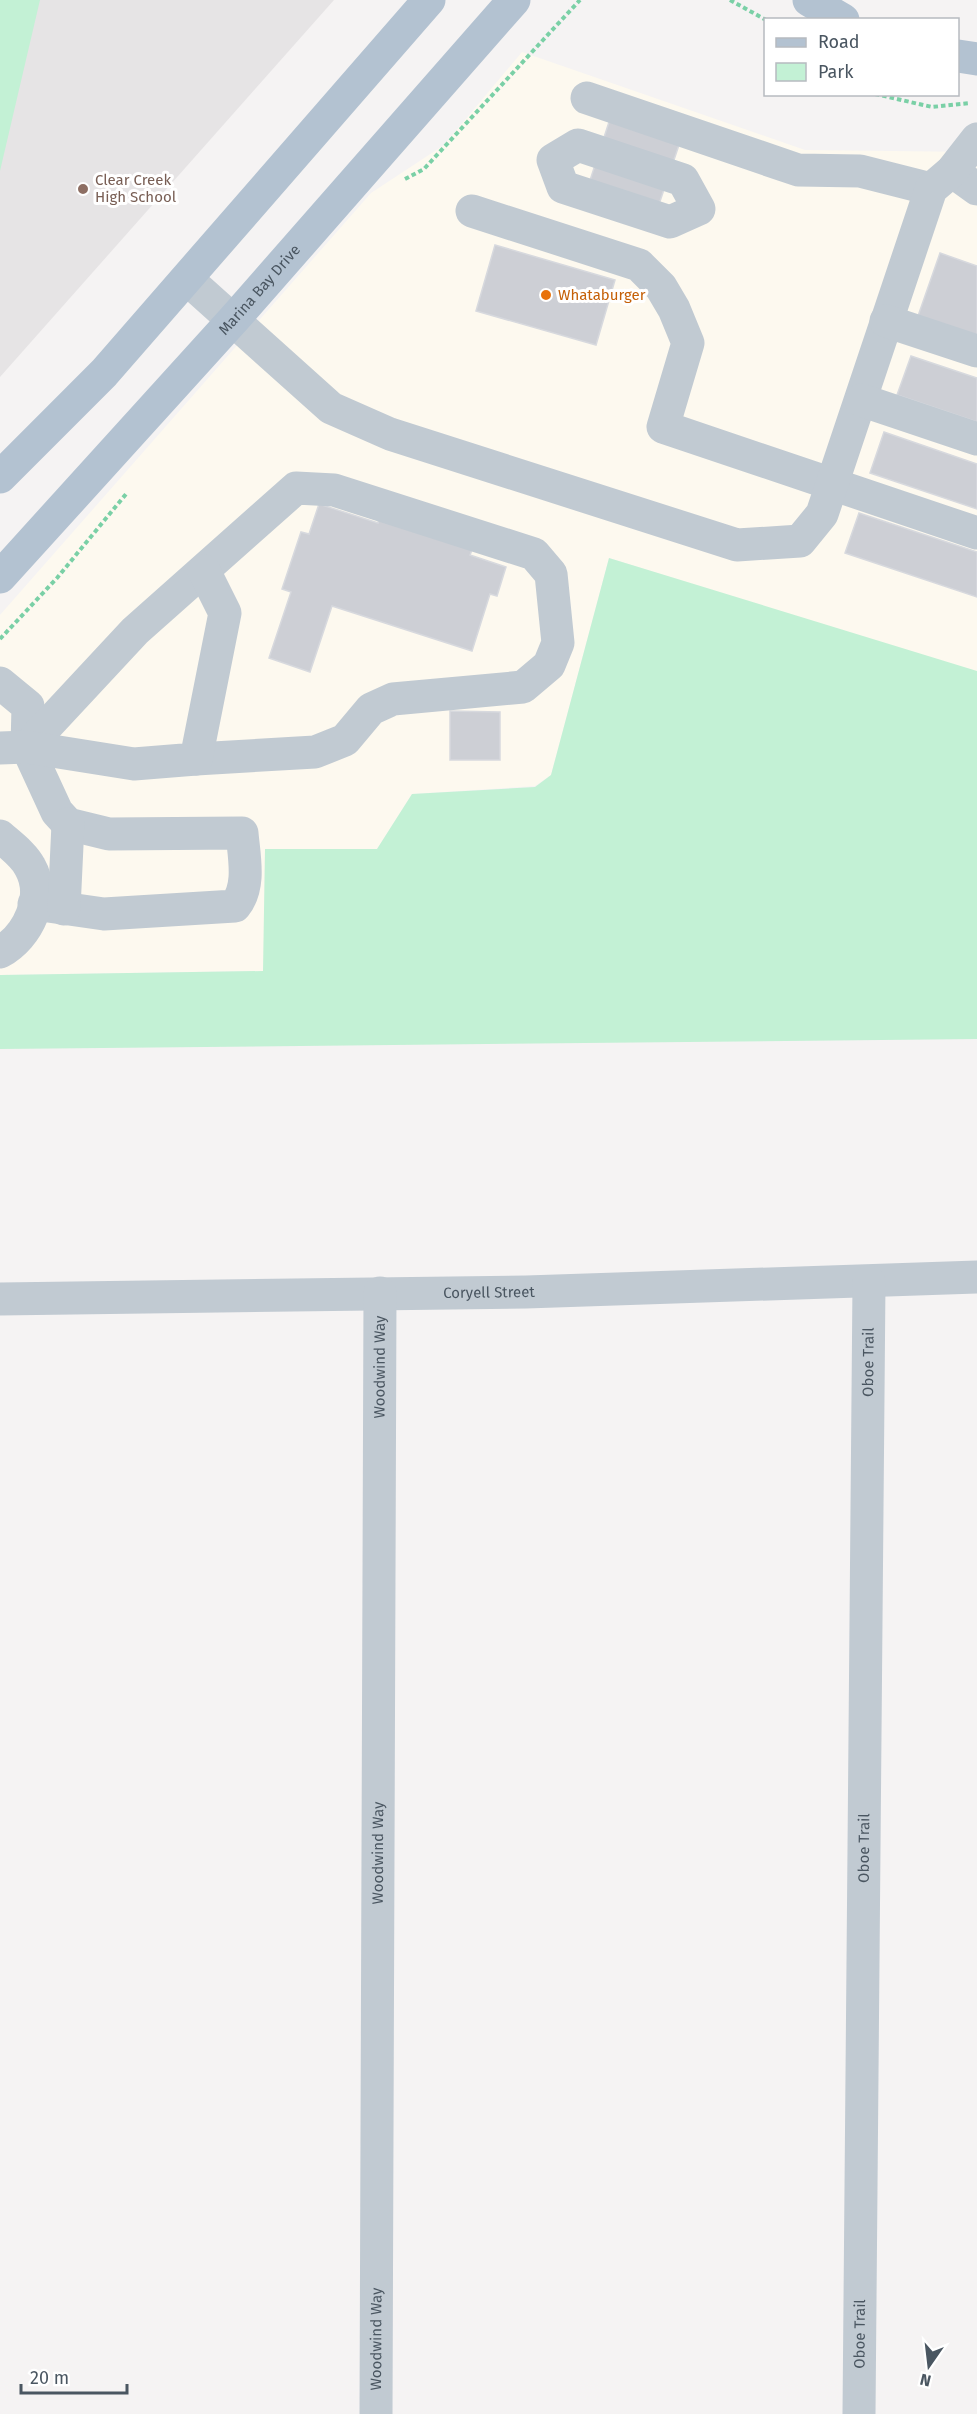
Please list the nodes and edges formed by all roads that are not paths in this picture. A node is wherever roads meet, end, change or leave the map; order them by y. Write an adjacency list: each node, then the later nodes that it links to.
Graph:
1 (429, 0): 12 (main road)
2 (514, 0): 13 (main road, Marina Bay Drive)
3 (809, 0): 4 (main road)
4 (840, 18)
5 (959, 56): 6 (main road)
6 (977, 59)
7 (587, 98): 9 (street)
8 (977, 139): 9 (street)
9 (953, 183): 14 (street)
10 (699, 209): 10 (street)
11 (472, 211): 19 (street)
12 (187, 279): 13 (street); 18 (main road)
13 (234, 319): 19 (street); 22 (main road, Marina Bay Drive)
14 (886, 321): 15 (street); 16 (street)
15 (977, 351)
16 (861, 400): 17 (street); 19 (street)
17 (977, 439)
18 (0, 477)
19 (831, 485): 20 (street)
20 (977, 533)
21 (204, 571): 24 (street); 25 (street); 25 (street)
22 (0, 577)
23 (0, 683): 24 (street)
24 (14, 748): 25 (street); 26 (street)
25 (196, 759)
26 (68, 824): 28 (street); 28 (street)
27 (0, 836): 28 (street)
28 (49, 907): 29 (street)
29 (0, 952)
30 (977, 1277): 31 (street, Coryell Street)
31 (869, 1282): 32 (street, Coryell Street); 35 (street, Oboe Trail)
32 (380, 1293): 33 (street, Coryell Street); 34 (street, Woodwind Way)
33 (0, 1299)
34 (376, 2414)
35 (859, 2414)

